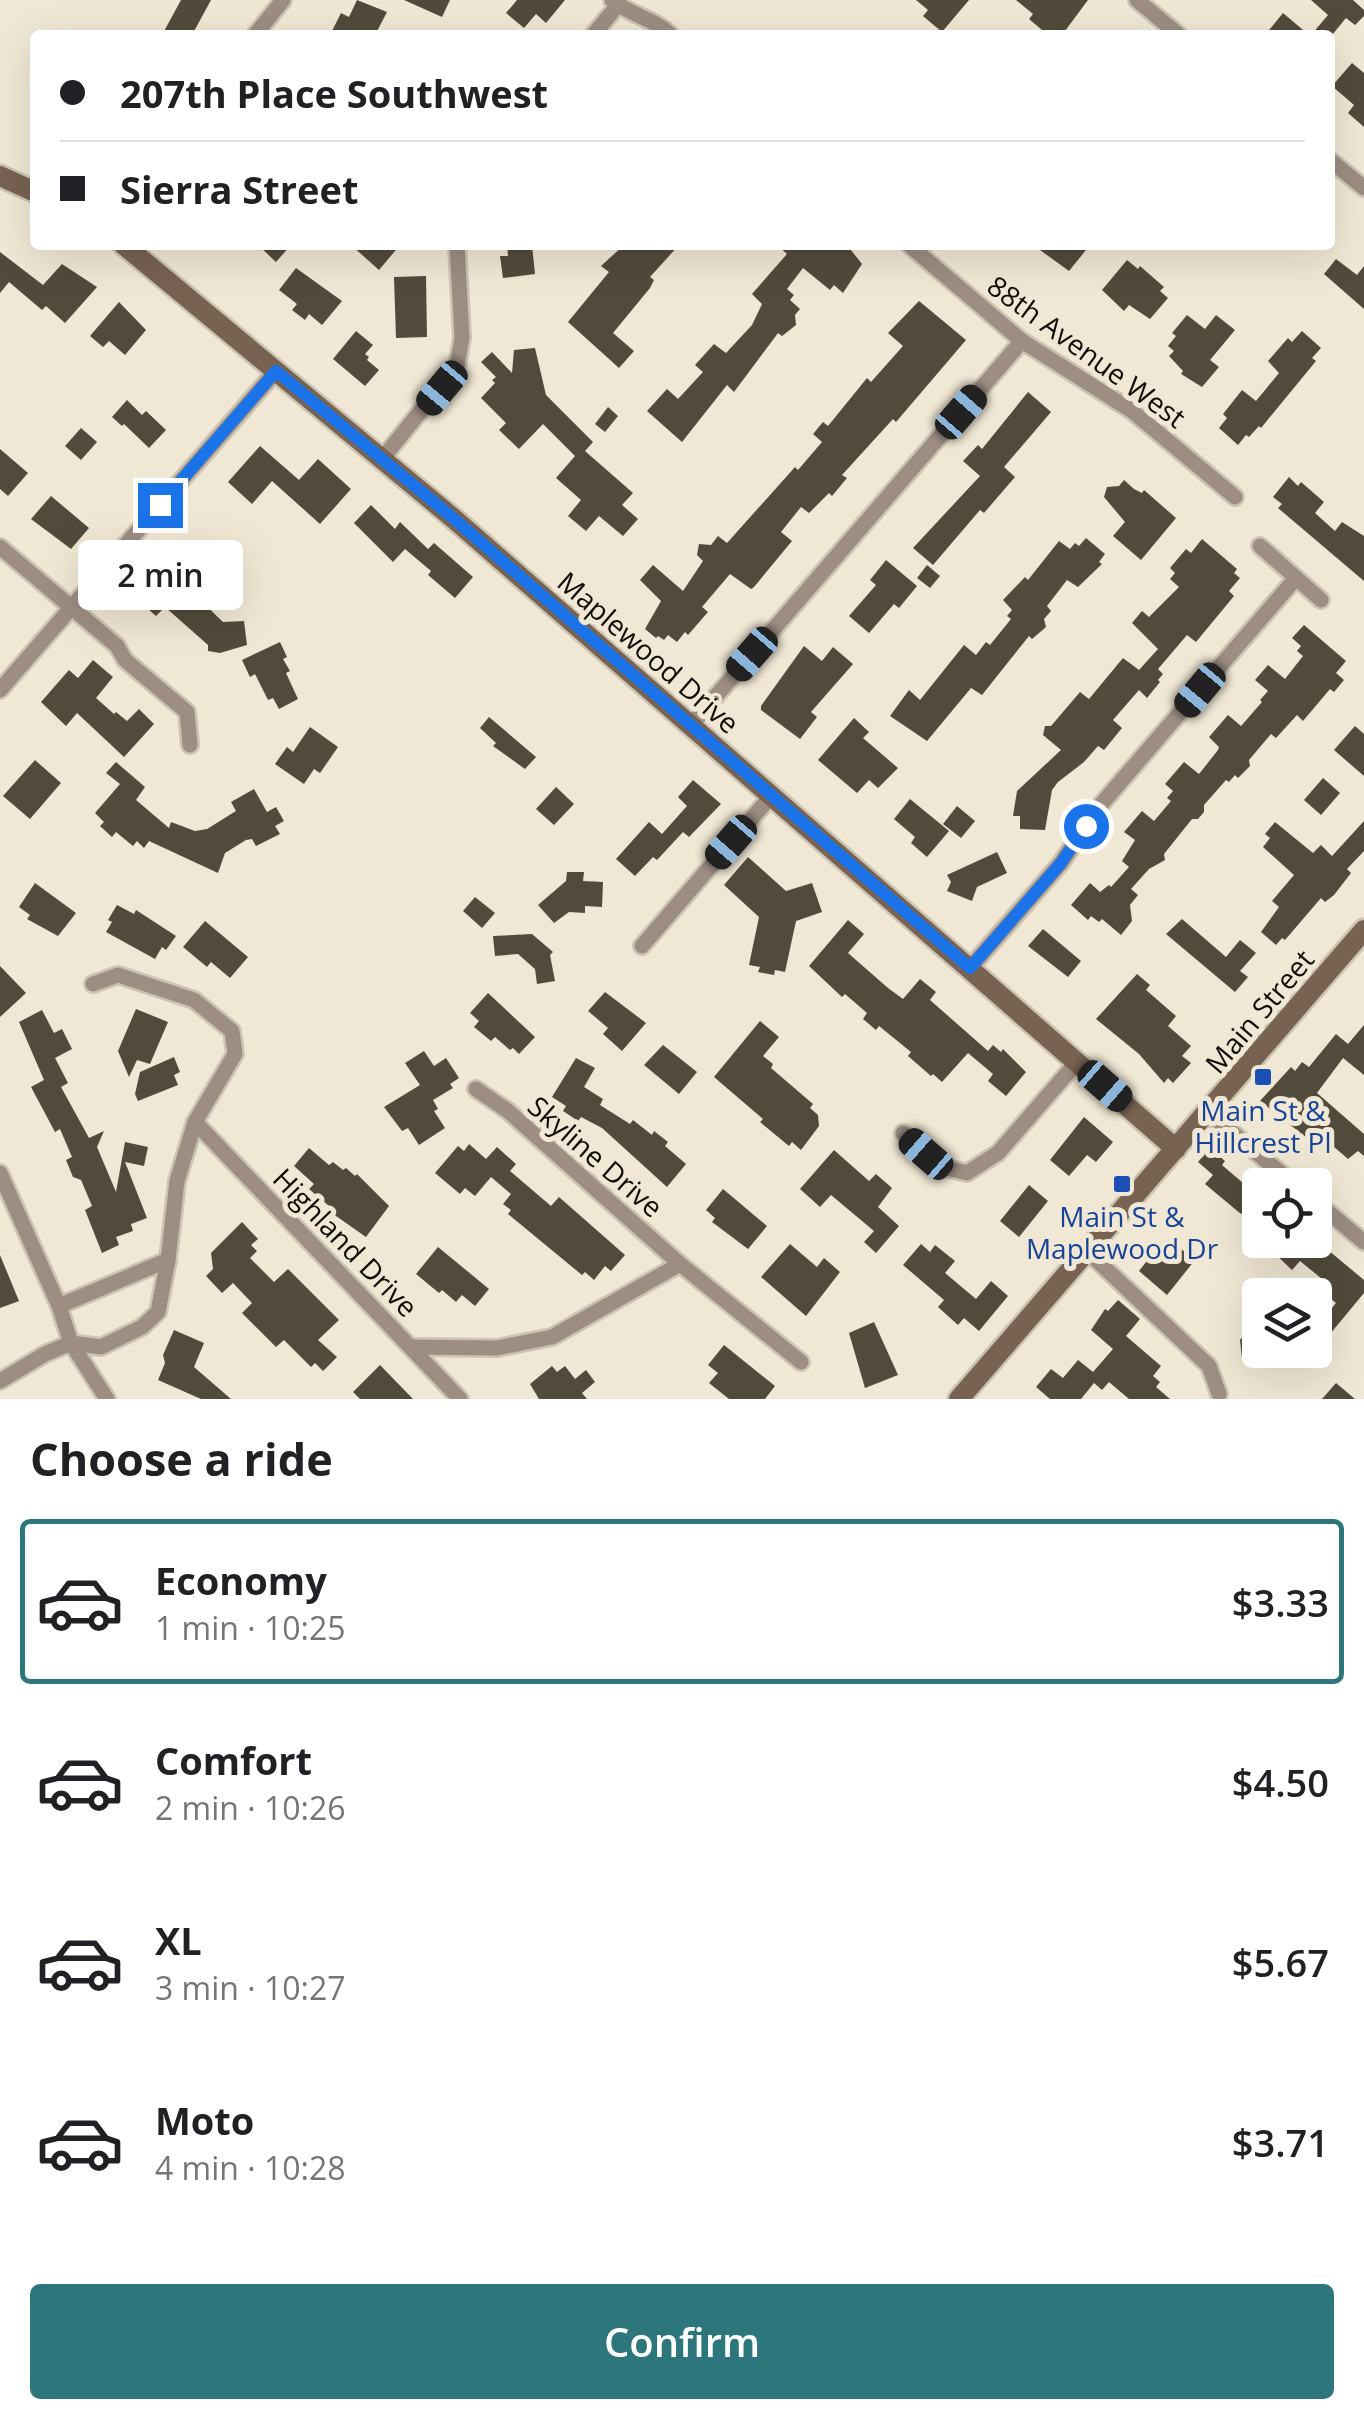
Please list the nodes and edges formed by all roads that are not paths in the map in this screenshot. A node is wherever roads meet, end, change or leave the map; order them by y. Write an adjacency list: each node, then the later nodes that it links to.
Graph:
1 (284, 0): 4 (street)
2 (1137, 0): 7 (street)
3 (615, 3): 5 (street); 6 (street)
4 (259, 30)
5 (596, 30)
6 (666, 30)
7 (1173, 30)
8 (1335, 164): 10 (street)
9 (0, 176): 11 (street)
10 (1364, 188)
11 (30, 190)
12 (130, 250): 16 (street, Maplewood Drive)
13 (456, 250): 17 (street)
14 (915, 250): 15 (street, 88th Avenue West)
15 (1022, 341): 18 (street, 88th Avenue West); 25 (street)
16 (276, 371): 17 (street, Maplewood Drive); 23 (street)
17 (382, 459): 25 (street, Maplewood Drive)
18 (1235, 497)
19 (1260, 546): 21 (street)
20 (0, 547): 23 (street)
21 (1296, 578): 22 (street); 30 (street)
22 (1322, 600)
23 (72, 607): 24 (street); 26 (street)
24 (0, 690)
25 (691, 725): 27 (street, Maplewood Drive)
26 (190, 745)
27 (772, 795): 29 (street); 30 (street, Maplewood Drive)
28 (1364, 930): 34 (street, Main Street)
29 (642, 946)
30 (970, 968): 32 (street, Maplewood Drive)
31 (93, 984): 35 (street)
32 (1077, 1062): 36 (street); 37 (street, Maplewood Drive)
33 (476, 1089): 44 (street, Skyline Drive)
34 (1208, 1112): 37 (street, Main Street); 38 (street)
35 (195, 1122): 43 (street); 47 (street, Highland Drive)
36 (902, 1133)
37 (1176, 1149): 42 (street, Main Street)
38 (1275, 1168)
39 (0, 1173): 45 (street)
40 (1332, 1216): 41 (street)
41 (1364, 1242)
42 (1088, 1252): 50 (street); 53 (street, Main Street)
43 (168, 1260): 45 (street); 46 (street)
44 (680, 1264): 47 (street); 48 (street, Skyline Drive)
45 (59, 1306): 46 (street)
46 (71, 1343): 49 (street); 51 (street)
47 (412, 1346): 52 (street, Highland Drive)
48 (800, 1362)
49 (0, 1381)
50 (1219, 1394)
51 (108, 1399)
52 (460, 1399)
53 (959, 1399)

